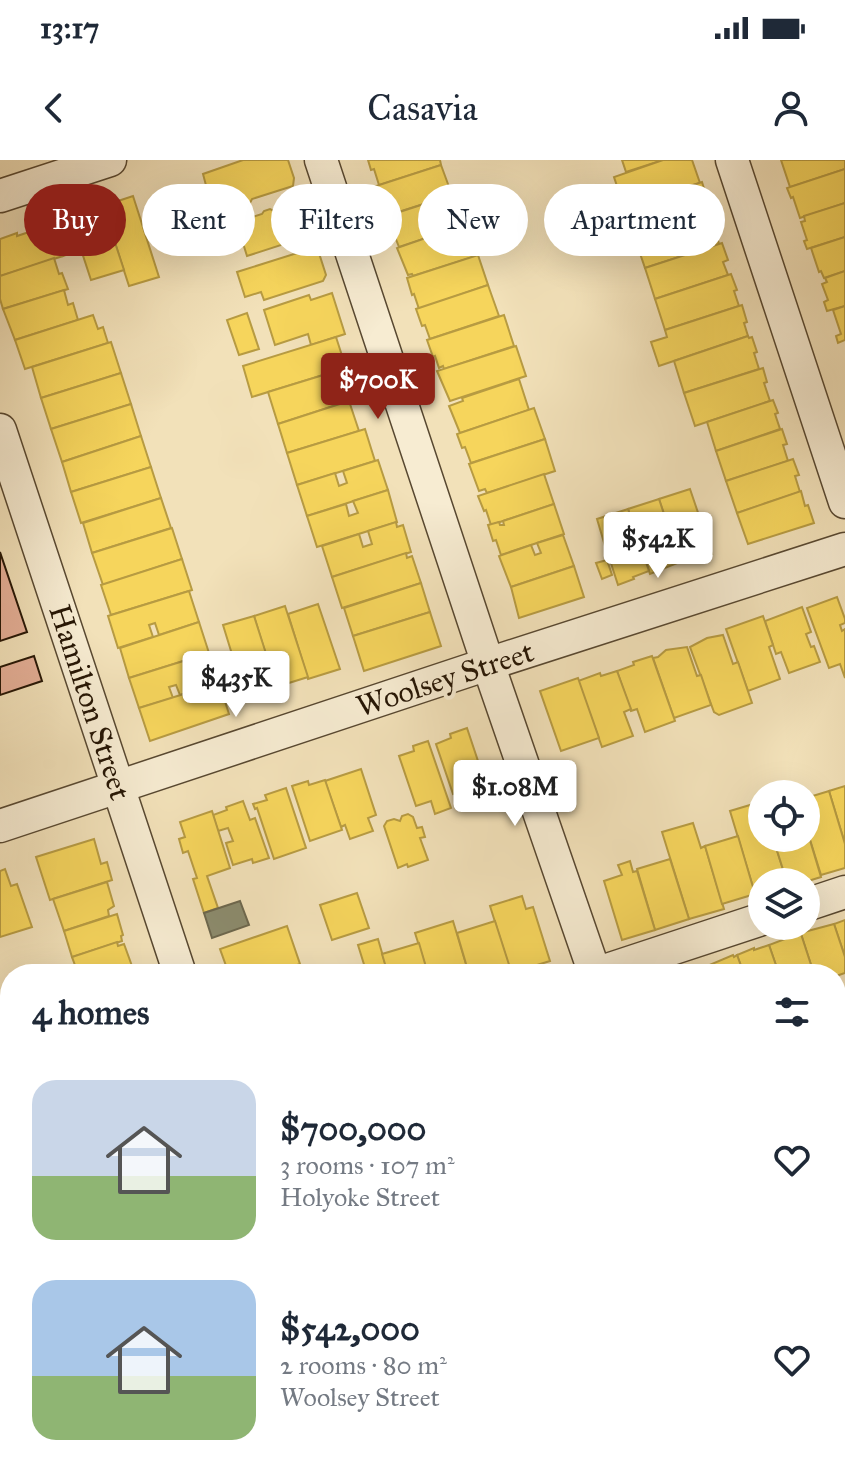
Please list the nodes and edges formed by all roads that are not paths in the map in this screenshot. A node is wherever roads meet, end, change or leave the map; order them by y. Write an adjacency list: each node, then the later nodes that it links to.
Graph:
1 (110, 160): 4 (street)
2 (321, 160): 8 (street)
3 (732, 160): 6 (street)
4 (0, 196)
5 (0, 430): 9 (street, Hamilton Street)
6 (845, 502)
7 (845, 549): 8 (street, Woolsey Street)
8 (488, 664): 9 (street, Woolsey Street); 15 (street)
9 (118, 787): 10 (street, Woolsey Street); 14 (street, Hamilton Street)
10 (0, 826)
11 (845, 892): 12 (street)
12 (820, 900)
13 (748, 924): 16 (street)
14 (177, 964)
15 (592, 964)
16 (625, 964)

